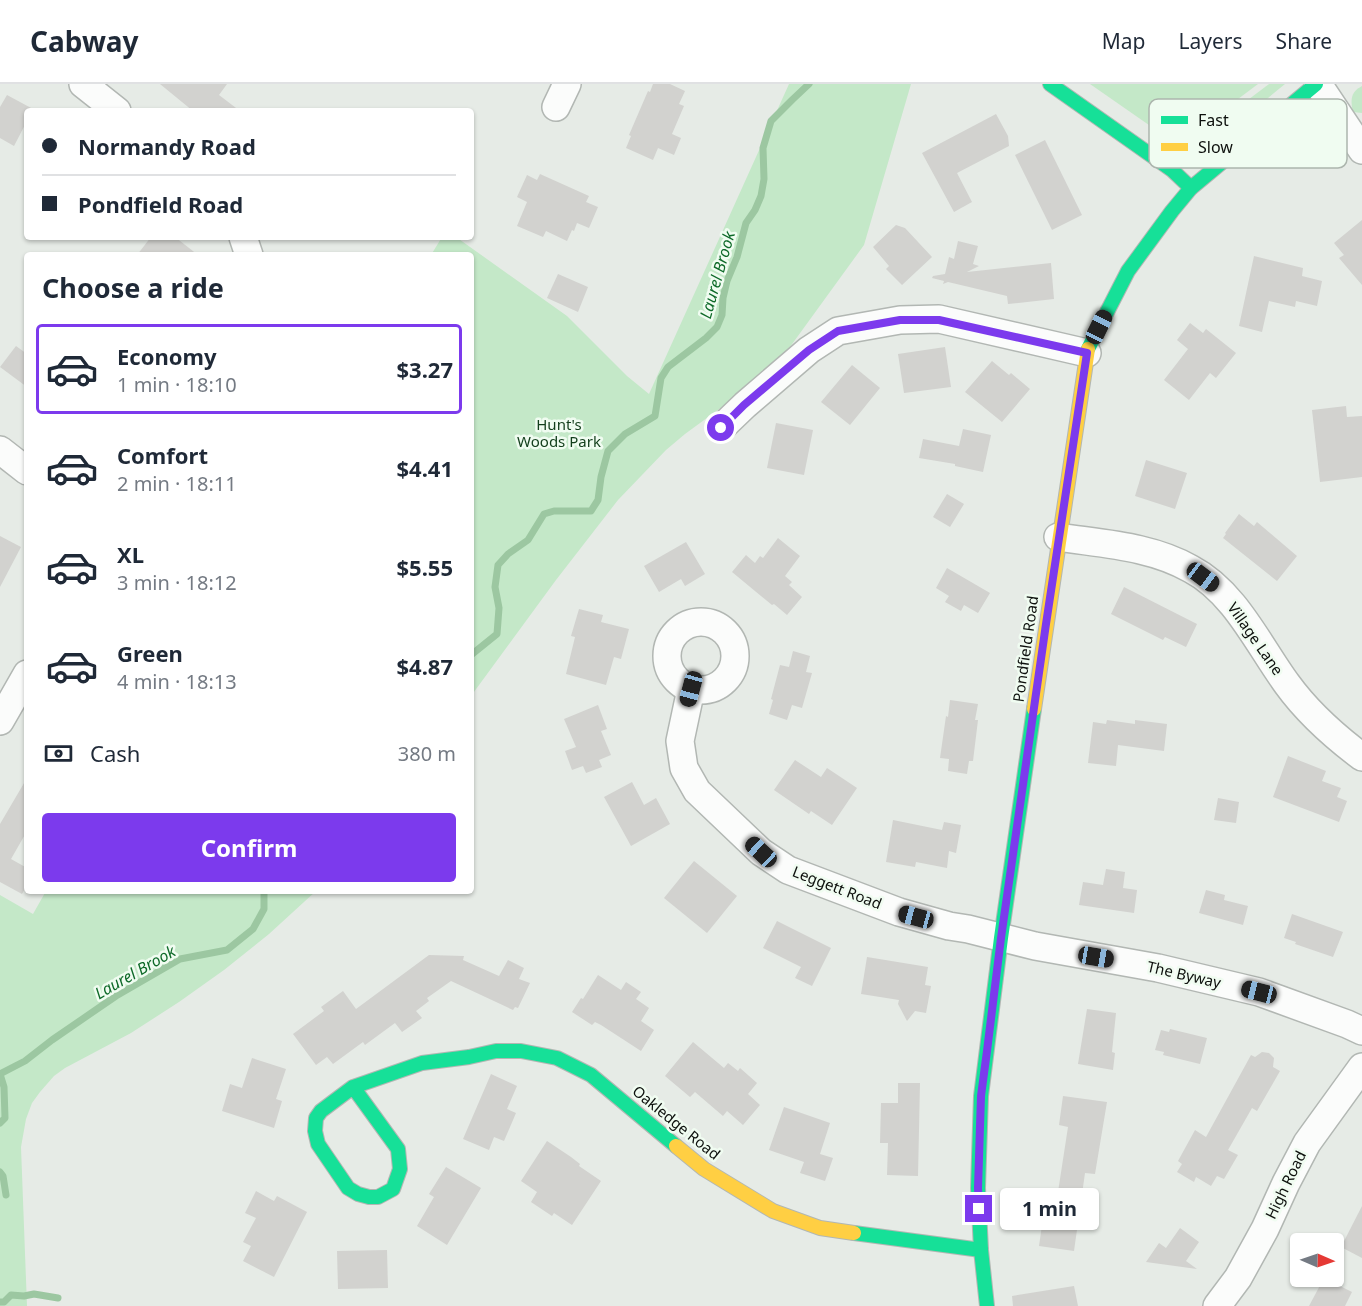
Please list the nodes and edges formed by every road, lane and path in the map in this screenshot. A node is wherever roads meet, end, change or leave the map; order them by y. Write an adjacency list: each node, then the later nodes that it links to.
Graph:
1 (82, 84): 6 (street)
2 (1050, 84): 9 (street)
3 (1317, 84): 4 (street, Pondfield Road); 5 (street)
4 (1299, 99)
5 (1327, 99)
6 (113, 108)
7 (1347, 128): 8 (street)
8 (1362, 150)
9 (1149, 154)
10 (1169, 168): 12 (street)
11 (1215, 168): 12 (street, Pondfield Road)
12 (1191, 188): 13 (street, Pondfield Road)
13 (1087, 353): 14 (street); 17 (street, Pondfield Road)
14 (721, 428)
15 (0, 450): 16 (street)
16 (24, 469)
17 (1058, 537): 21 (street, Village Lane); 22 (street, Pondfield Road)
18 (24, 679): 20 (street)
19 (691, 689): 22 (street, Leggett Road)
20 (0, 721)
21 (1362, 757)
22 (1001, 938): 23 (street, The Byway); 26 (street, Pondfield Road)
23 (1362, 1031)
24 (1362, 1067): 28 (street, High Road)
25 (352, 1087): 25 (street, Oakledge Road); 26 (street, Oakledge Road)
26 (981, 1251): 27 (street, Pondfield Road)
27 (987, 1306)
28 (1217, 1306)

